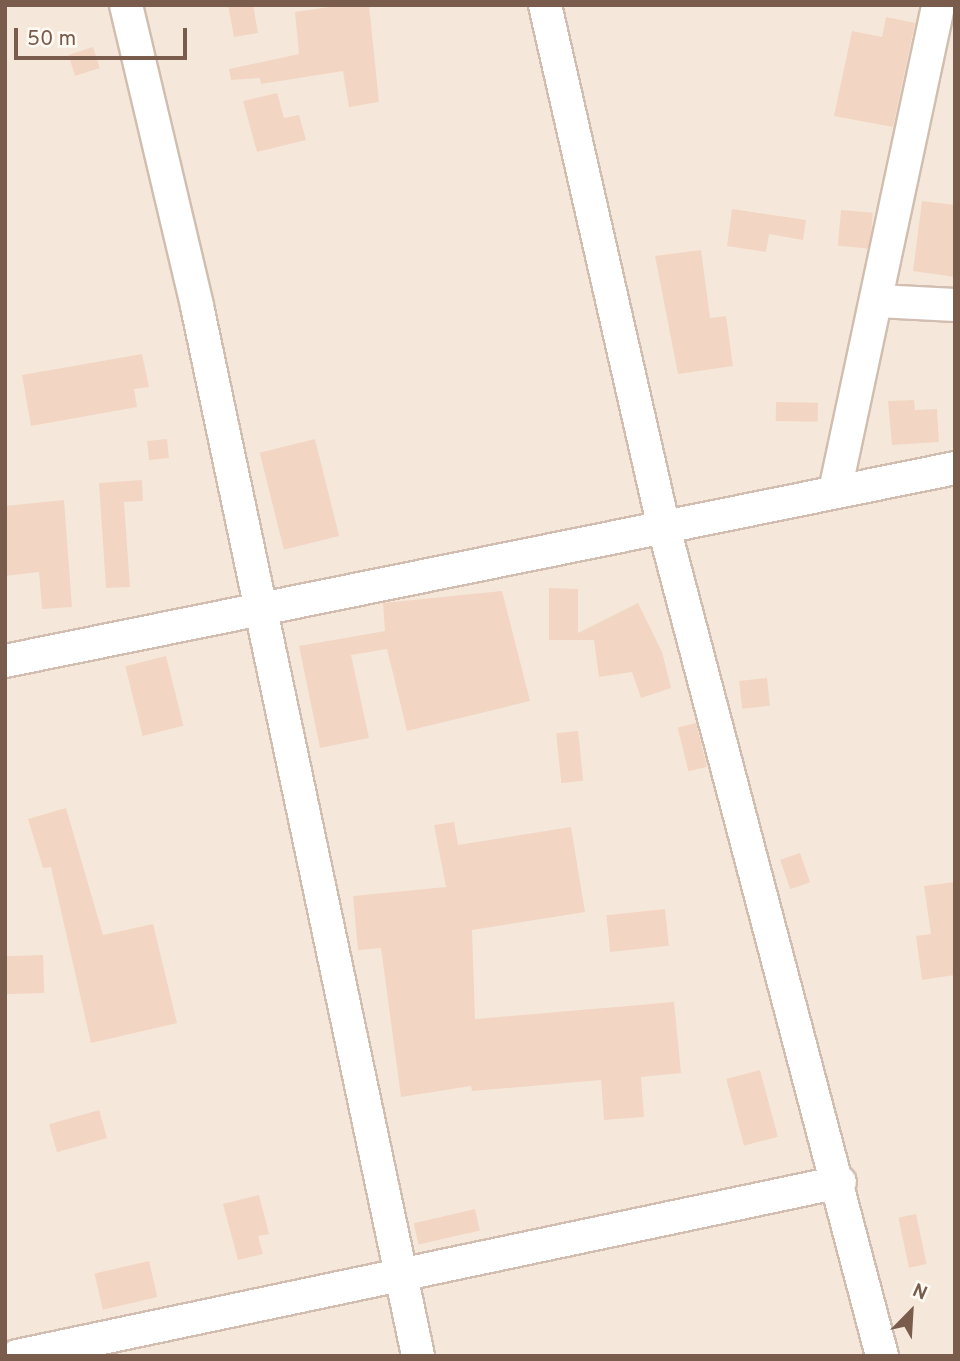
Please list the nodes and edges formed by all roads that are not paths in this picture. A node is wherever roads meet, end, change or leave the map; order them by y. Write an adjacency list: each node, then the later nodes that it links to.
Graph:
1 (126, 5): 9 (street)
2 (545, 5): 8 (street)
3 (938, 5): 4 (street)
4 (878, 301): 5 (street); 7 (street)
5 (955, 305)
6 (955, 468): 7 (street)
7 (835, 491): 8 (street)
8 (663, 524): 9 (street); 11 (street)
9 (261, 612): 10 (street); 12 (street)
10 (5, 661)
11 (840, 1182): 12 (street); 15 (street)
12 (401, 1276): 13 (street); 14 (street)
13 (17, 1356)
14 (418, 1356)
15 (882, 1356)

